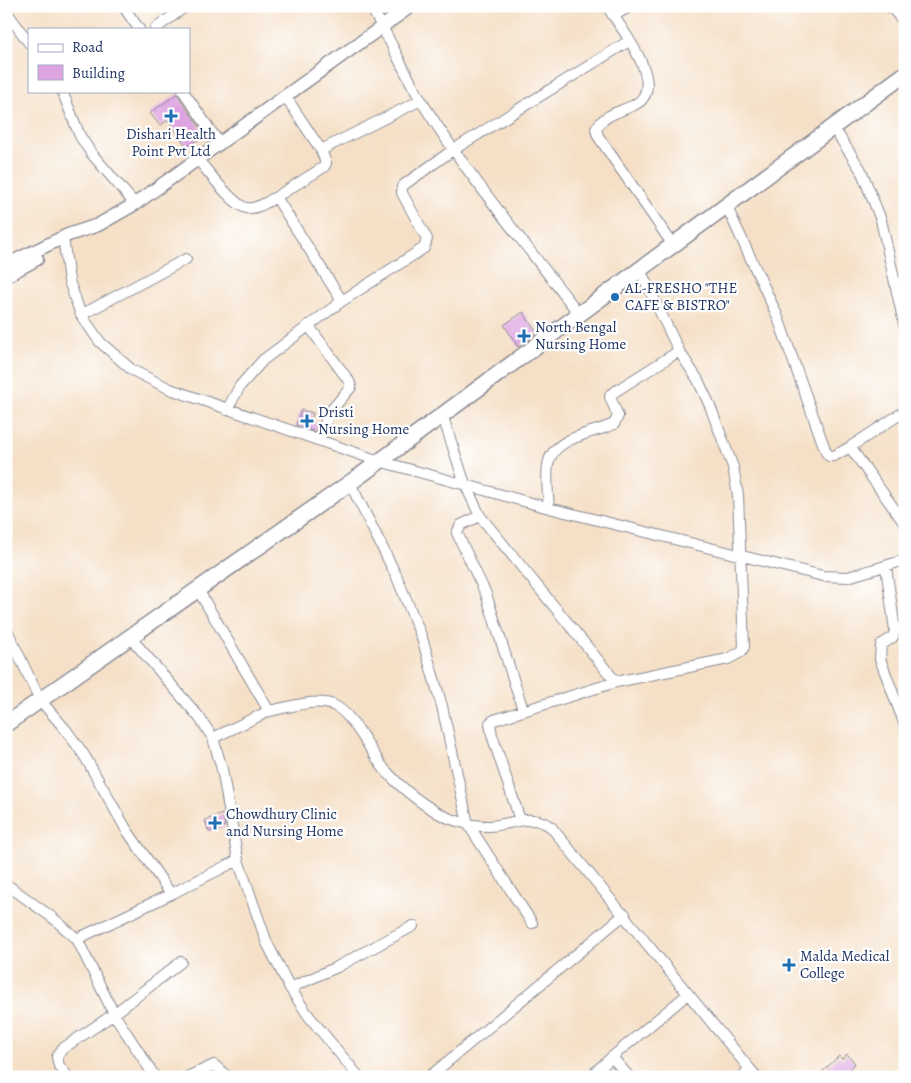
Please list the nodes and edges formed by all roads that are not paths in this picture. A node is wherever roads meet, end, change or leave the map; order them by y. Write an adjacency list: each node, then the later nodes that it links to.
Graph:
1 (123, 6): 12 (street)
2 (186, 6): 13 (street)
3 (370, 6): 11 (street)
4 (411, 6): 11 (street)
5 (607, 6): 9 (street)
6 (631, 6): 9 (street)
7 (890, 6): 10 (street)
8 (6, 11): 15 (street)
9 (613, 16): 14 (street)
10 (905, 23)
11 (383, 26): 19 (street); 20 (street)
12 (138, 28)
13 (156, 28)
14 (629, 41): 24 (street); 31 (street)
15 (28, 42)
16 (905, 74): 21 (main road)
17 (62, 92): 27 (street)
18 (184, 92): 22 (street)
19 (286, 97): 22 (street); 23 (street)
20 (421, 100): 23 (street); 24 (street)
21 (833, 127): 28 (main road); 40 (street)
22 (220, 144): 25 (street)
23 (321, 150): 26 (street)
24 (453, 150): 36 (street); 37 (street)
25 (198, 160): 26 (street); 27 (street)
26 (276, 197): 36 (street)
27 (134, 204): 29 (street)
28 (726, 205): 31 (main road); 46 (street)
29 (76, 233): 30 (street); 33 (street)
30 (64, 244): 35 (street); 38 (street)
31 (674, 244): 34 (main road)
32 (186, 259): 38 (street)
33 (6, 265)
34 (640, 270): 37 (main road); 41 (street)
35 (6, 276)
36 (342, 301): 39 (street)
37 (579, 314): 44 (main road)
38 (80, 315): 42 (street)
39 (308, 325): 42 (street); 45 (street)
40 (905, 328)
41 (679, 350): 50 (street); 53 (street)
42 (227, 410): 45 (street)
43 (905, 411): 46 (street)
44 (442, 414): 47 (main road); 49 (street)
45 (319, 440): 47 (street)
46 (850, 447): 52 (street)
47 (379, 461): 48 (main road); 49 (street)
48 (350, 482): 56 (main road); 67 (street)
49 (464, 484): 50 (street); 51 (street)
50 (548, 508): 53 (street)
51 (480, 516): 59 (street); 61 (street)
52 (905, 524)
53 (740, 554): 55 (street); 59 (street)
54 (905, 560): 55 (street)
55 (886, 567): 64 (street)
56 (197, 588): 58 (main road); 62 (street)
57 (6, 628): 60 (street)
58 (130, 637): 60 (main road); 65 (street)
59 (616, 682): 61 (street)
60 (40, 700): 63 (main road); 70 (street)
61 (523, 710): 66 (street)
62 (269, 711): 65 (street); 67 (street)
63 (6, 724)
64 (905, 725)
65 (213, 738): 68 (street)
66 (520, 820): 67 (street); 71 (street)
67 (468, 824): 72 (street)
68 (238, 860): 70 (street); 76 (street)
69 (6, 884): 74 (street)
70 (171, 894): 74 (street)
71 (625, 914): 77 (street); 86 (street)
72 (532, 923)
73 (413, 926): 76 (street)
74 (77, 939): 78 (street)
75 (181, 962): 78 (street)
76 (290, 988): 85 (street)
77 (688, 994): 79 (street); 80 (street)
78 (114, 1014): 81 (street); 82 (street)
79 (612, 1057): 87 (street); 88 (street)
80 (749, 1068): 89 (street); 90 (street)
81 (68, 1077)
82 (155, 1077)
83 (187, 1077): 84 (street)
84 (228, 1077)
85 (359, 1077)
86 (430, 1077)
87 (590, 1077)
88 (629, 1077)
89 (743, 1077)
90 (757, 1077)

